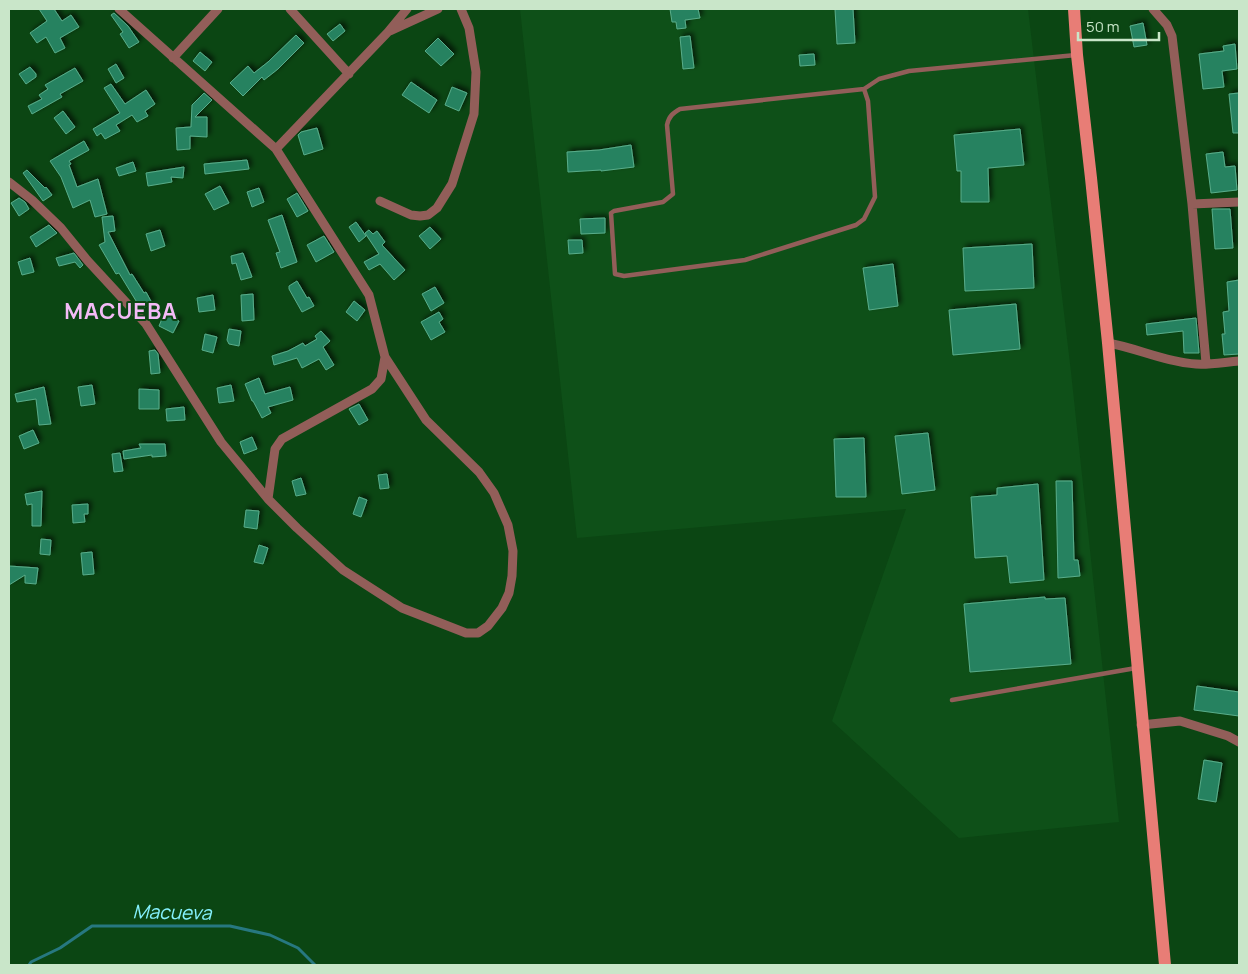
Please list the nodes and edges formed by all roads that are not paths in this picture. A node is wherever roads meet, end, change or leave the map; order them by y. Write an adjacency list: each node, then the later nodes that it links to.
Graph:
1 (119, 9): 11 (street)
2 (218, 9): 11 (street)
3 (290, 9): 12 (street)
4 (407, 9): 9 (street)
5 (438, 9): 9 (street)
6 (461, 9): 16 (street)
7 (1074, 9): 10 (main road)
8 (1153, 9): 18 (street)
9 (388, 32): 12 (street)
10 (1077, 55): 13 (lane); 19 (main road)
11 (173, 58): 14 (street)
12 (349, 74): 14 (street)
13 (864, 89): 13 (lane)
14 (276, 149): 20 (street)
15 (9, 182): 23 (street)
16 (380, 201)
17 (1239, 202): 18 (street)
18 (1192, 204): 22 (street)
19 (1108, 342): 22 (street); 24 (main road)
20 (385, 357): 23 (street); 23 (street)
21 (1239, 361): 22 (street)
22 (1206, 363)
23 (268, 499)
24 (1137, 668): 25 (lane); 26 (main road)
25 (952, 700)
26 (1141, 725): 27 (street); 28 (main road)
27 (1239, 742)
28 (1165, 965)

